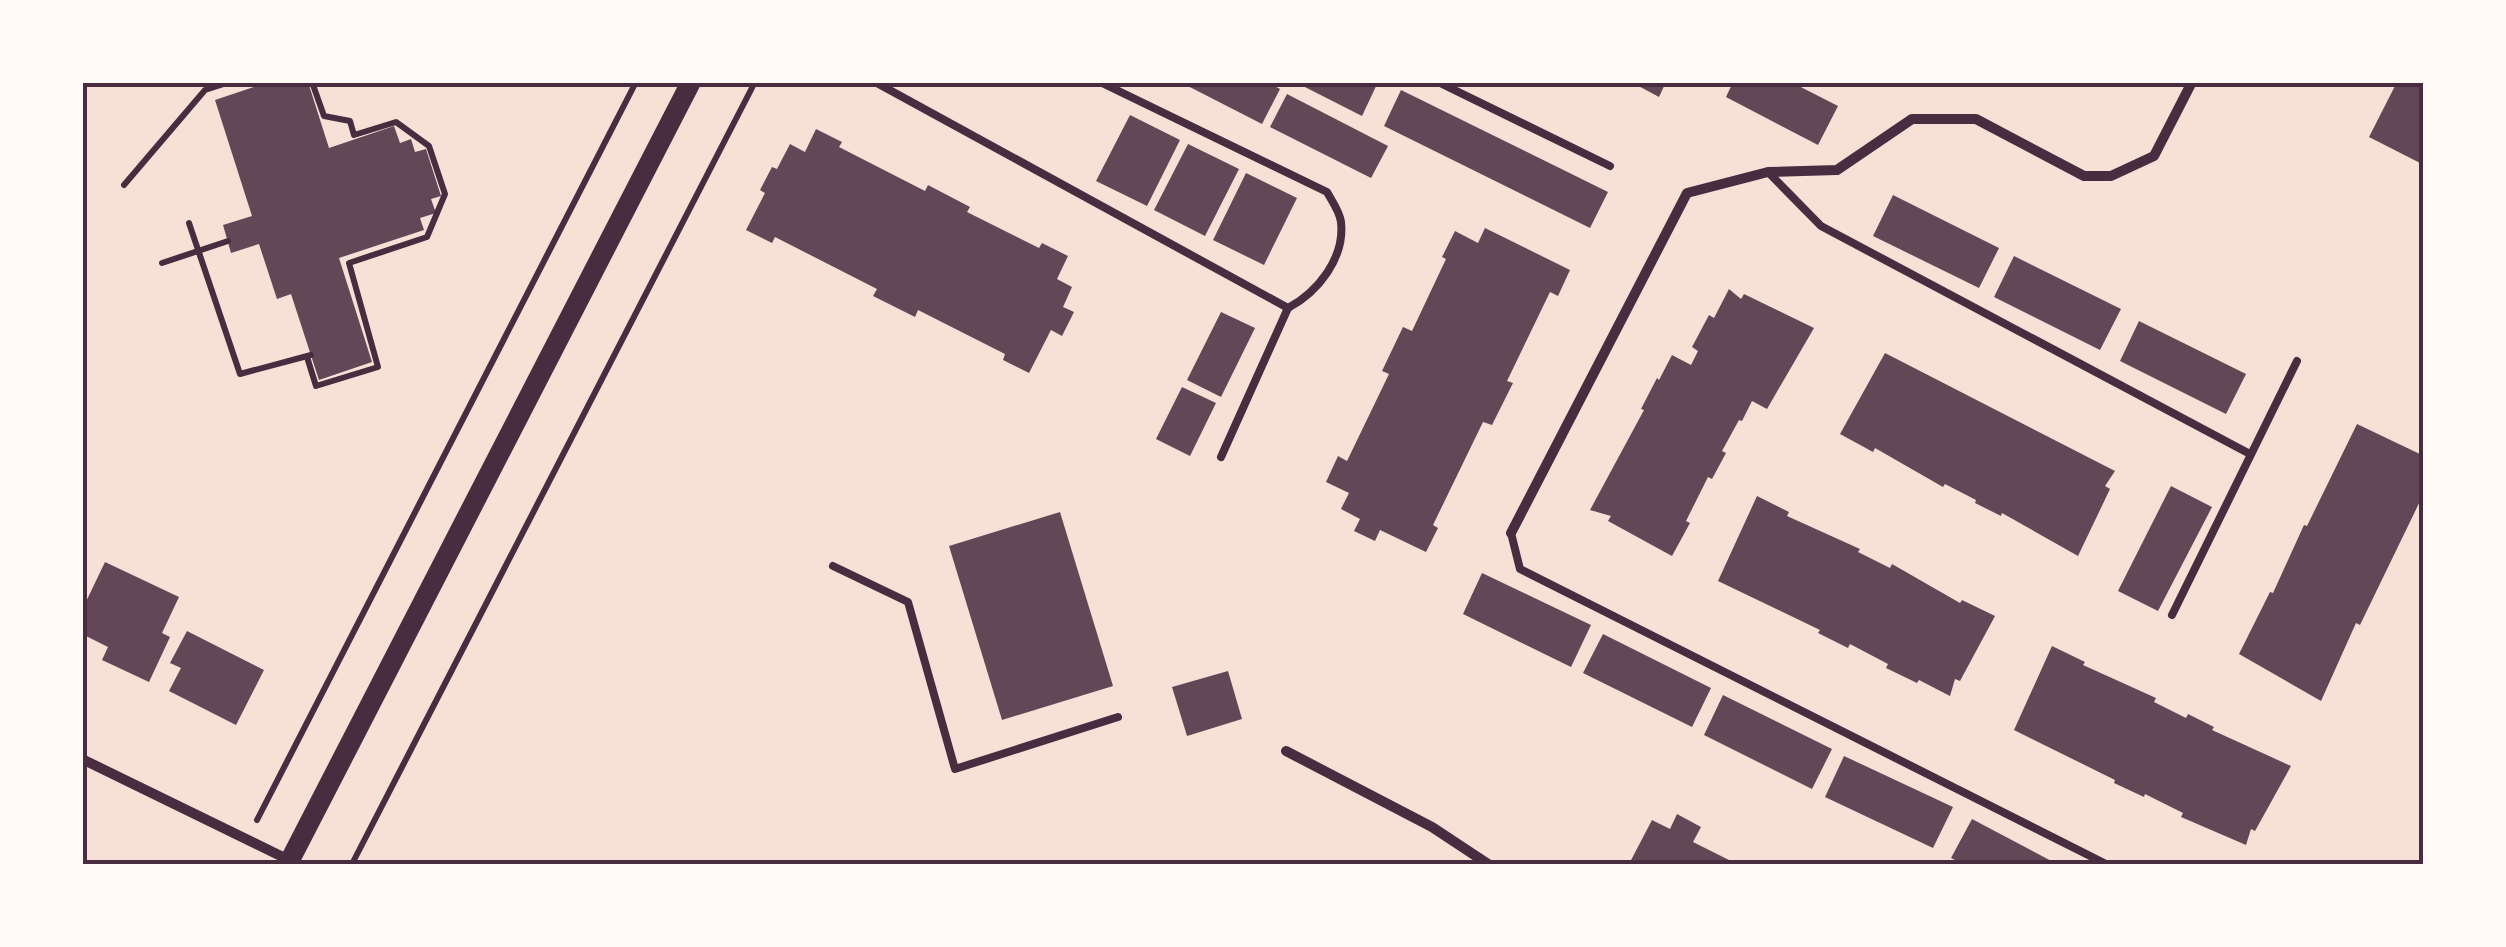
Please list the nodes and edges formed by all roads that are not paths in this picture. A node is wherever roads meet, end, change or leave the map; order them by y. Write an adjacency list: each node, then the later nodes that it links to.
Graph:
1 (691, 82): 18 (main road)
2 (875, 82): 8 (lane)
3 (1100, 82): 8 (lane)
4 (1438, 82): 6 (lane)
5 (2192, 82): 7 (street)
6 (1610, 166)
7 (1768, 172): 10 (lane); 12 (street)
8 (1288, 308): 11 (lane)
9 (2298, 361): 10 (lane)
10 (2250, 454): 14 (lane)
11 (1222, 457)
12 (1511, 532): 20 (lane)
13 (832, 566): 15 (lane)
14 (2172, 615)
15 (1118, 717)
16 (1286, 751): 19 (street)
17 (82, 759): 18 (street)
18 (289, 862)
19 (1488, 864)
20 (2106, 864)

